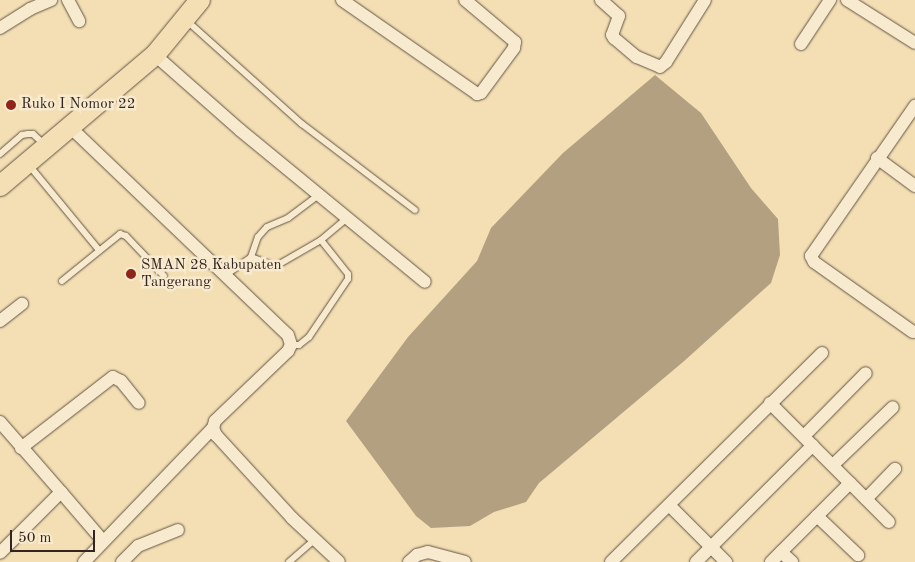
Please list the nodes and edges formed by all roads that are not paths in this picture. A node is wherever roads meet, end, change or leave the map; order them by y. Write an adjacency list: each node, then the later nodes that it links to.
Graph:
1 (51, 0): 10 (street)
2 (68, 0): 12 (street)
3 (200, 0): 11 (main road)
4 (342, 0): 5 (street)
5 (465, 0)
6 (601, 0): 7 (street)
7 (705, 0)
8 (830, 0): 15 (street)
9 (847, 0): 14 (street)
10 (27, 5): 13 (street)
11 (185, 19): 16 (main road); 26 (lane)
12 (79, 21)
13 (0, 28)
14 (915, 43)
15 (801, 44)
16 (155, 55): 18 (main road); 25 (street)
17 (915, 106): 21 (street)
18 (70, 127): 19 (main road); 31 (street)
19 (46, 146): 20 (lane); 22 (main road)
20 (0, 154)
21 (877, 158): 24 (street); 37 (street)
22 (27, 163): 23 (main road); 29 (lane)
23 (0, 186)
24 (915, 186)
25 (319, 195): 27 (street); 30 (lane)
26 (415, 210)
27 (347, 218): 28 (lane); 34 (street)
28 (320, 240): 30 (lane); 38 (lane)
29 (99, 250): 32 (lane); 33 (lane)
30 (251, 256): 31 (lane)
31 (227, 274): 38 (street)
32 (164, 276)
33 (62, 281)
34 (425, 282)
35 (22, 304): 36 (street)
36 (0, 321)
37 (913, 332)
38 (291, 345): 45 (street)
39 (822, 353): 42 (street)
40 (866, 373): 46 (street)
41 (139, 403): 47 (street)
42 (770, 403): 46 (street); 53 (street)
43 (893, 407): 48 (street)
44 (0, 422): 47 (street)
45 (213, 428): 57 (street); 58 (street)
46 (808, 441): 48 (street); 59 (street)
47 (21, 448): 51 (street)
48 (833, 465): 50 (street)
49 (895, 469): 52 (street)
50 (850, 483): 52 (street); 54 (street)
51 (61, 492): 58 (street); 61 (street)
52 (866, 499): 55 (street)
53 (669, 505): 59 (street); 69 (street)
54 (818, 516): 60 (street); 62 (street)
55 (890, 522)
56 (178, 530): 64 (street)
57 (314, 540): 65 (lane); 66 (street)
58 (103, 541): 63 (street)
59 (712, 547): 70 (street); 71 (street)
60 (781, 552): 72 (street); 73 (street)
61 (0, 553)
62 (858, 555)
63 (84, 562)
64 (122, 562)
65 (289, 562)
66 (338, 562)
67 (409, 562): 68 (street)
68 (465, 562)
69 (611, 562)
70 (696, 562)
71 (726, 562)
72 (771, 562)
73 (792, 562)

